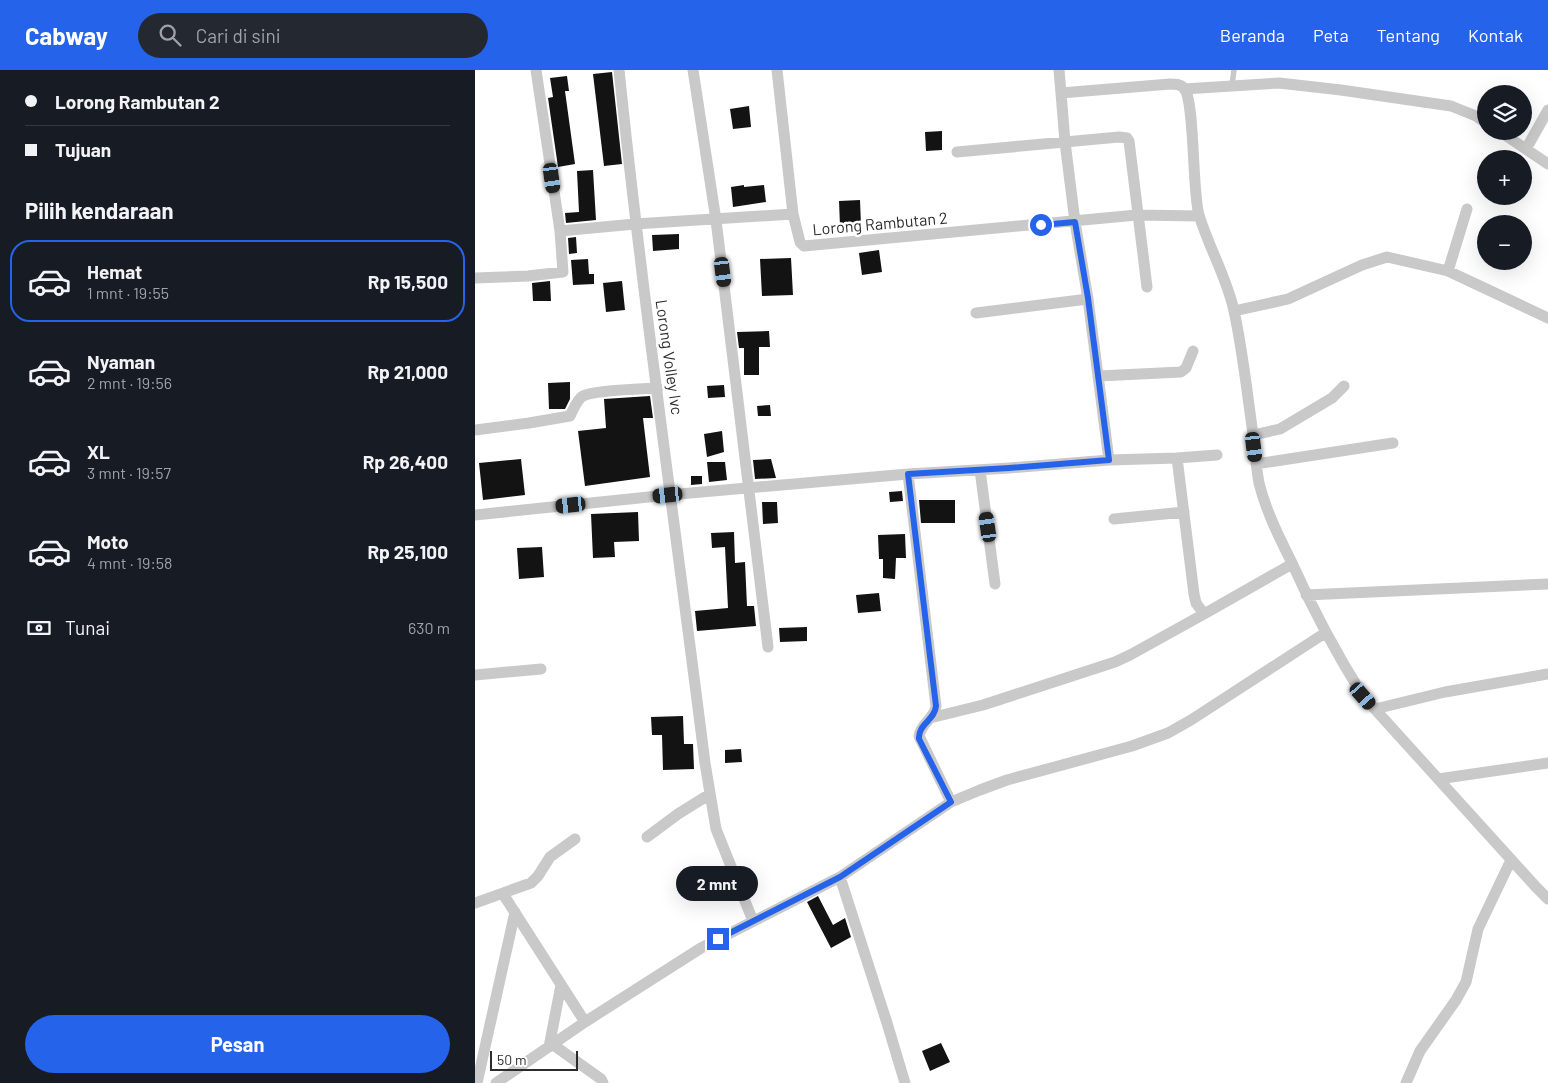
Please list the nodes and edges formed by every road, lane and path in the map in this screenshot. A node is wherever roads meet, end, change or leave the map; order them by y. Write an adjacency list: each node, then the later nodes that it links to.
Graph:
1 (536, 70): 24 (street)
2 (619, 70): 23 (street, Lorong Volley Ivc)
3 (693, 70): 21 (street)
4 (777, 70): 18 (street, Lorong Rambutan 2)
5 (1059, 70): 9 (street)
6 (1234, 70): 7 (lane)
7 (1232, 85): 8 (street); 11 (street)
8 (1184, 89): 9 (street); 20 (street)
9 (1061, 93): 13 (street)
10 (1548, 110): 14 (street)
11 (1477, 117)
12 (1512, 140): 14 (street)
13 (1065, 142): 15 (street); 19 (street); 22 (street)
14 (1526, 149): 16 (street)
15 (957, 152)
16 (1548, 164)
17 (1467, 209): 25 (street)
18 (793, 214): 21 (street); 22 (street, Lorong Rambutan 2)
19 (1137, 215): 20 (street, Lorong Rambutan 2); 22 (street, Lorong Rambutan 2); 27 (street)
20 (1199, 216): 29 (street)
21 (717, 220): 23 (street); 45 (street)
22 (1075, 222): 28 (street)
23 (635, 224): 24 (street); 35 (street, Lorong Volley Ivc)
24 (560, 231): 26 (street)
25 (1448, 271): 29 (street); 31 (street)
26 (475, 278)
27 (1147, 287)
28 (1088, 298): 30 (street); 33 (street)
29 (1234, 311): 37 (street)
30 (976, 313)
31 (1548, 318)
32 (1193, 351): 33 (street)
33 (1099, 376): 41 (street)
34 (1344, 386): 37 (street)
35 (658, 388): 36 (street); 46 (street, Lorong Volley Ivc)
36 (475, 430)
37 (1253, 435): 42 (street)
38 (1393, 443): 42 (street)
39 (1217, 455): 40 (street)
40 (1177, 458): 41 (street); 47 (street)
41 (1109, 460): 43 (street)
42 (1256, 464): 50 (street)
43 (980, 470): 44 (street); 51 (street)
44 (908, 474): 45 (street); 61 (street)
45 (750, 488): 46 (street); 56 (street)
46 (671, 495): 48 (street); 64 (street, Lorong Volley Ivc)
47 (1183, 512): 49 (street); 54 (street)
48 (475, 515)
49 (1113, 519)
50 (1292, 564): 53 (street); 54 (street)
51 (995, 584)
52 (1548, 584): 53 (street)
53 (1306, 594): 55 (street)
54 (1204, 614): 61 (street)
55 (1325, 633): 60 (street); 65 (street)
56 (768, 646)
57 (541, 669): 59 (street)
58 (1548, 674): 60 (street)
59 (475, 675)
60 (1375, 709): 63 (street)
61 (930, 718): 65 (street)
62 (1548, 763): 63 (street)
63 (1438, 779): 68 (street)
64 (709, 794): 66 (street); 74 (street, Lorong Volley Ivc)
65 (951, 802): 69 (street)
66 (647, 837)
67 (575, 839): 70 (street)
68 (1511, 860): 71 (street); 82 (street)
69 (840, 877): 74 (street); 81 (street)
70 (503, 894): 72 (street); 73 (street)
71 (1548, 899)
72 (475, 904)
73 (515, 912): 75 (street); 78 (street)
74 (753, 921): 76 (street)
75 (561, 985): 76 (street); 77 (street)
76 (585, 1022): 77 (street)
77 (550, 1046): 79 (street); 80 (street)
78 (477, 1083)
79 (496, 1083)
80 (603, 1083)
81 (905, 1083)
82 (1405, 1083)

